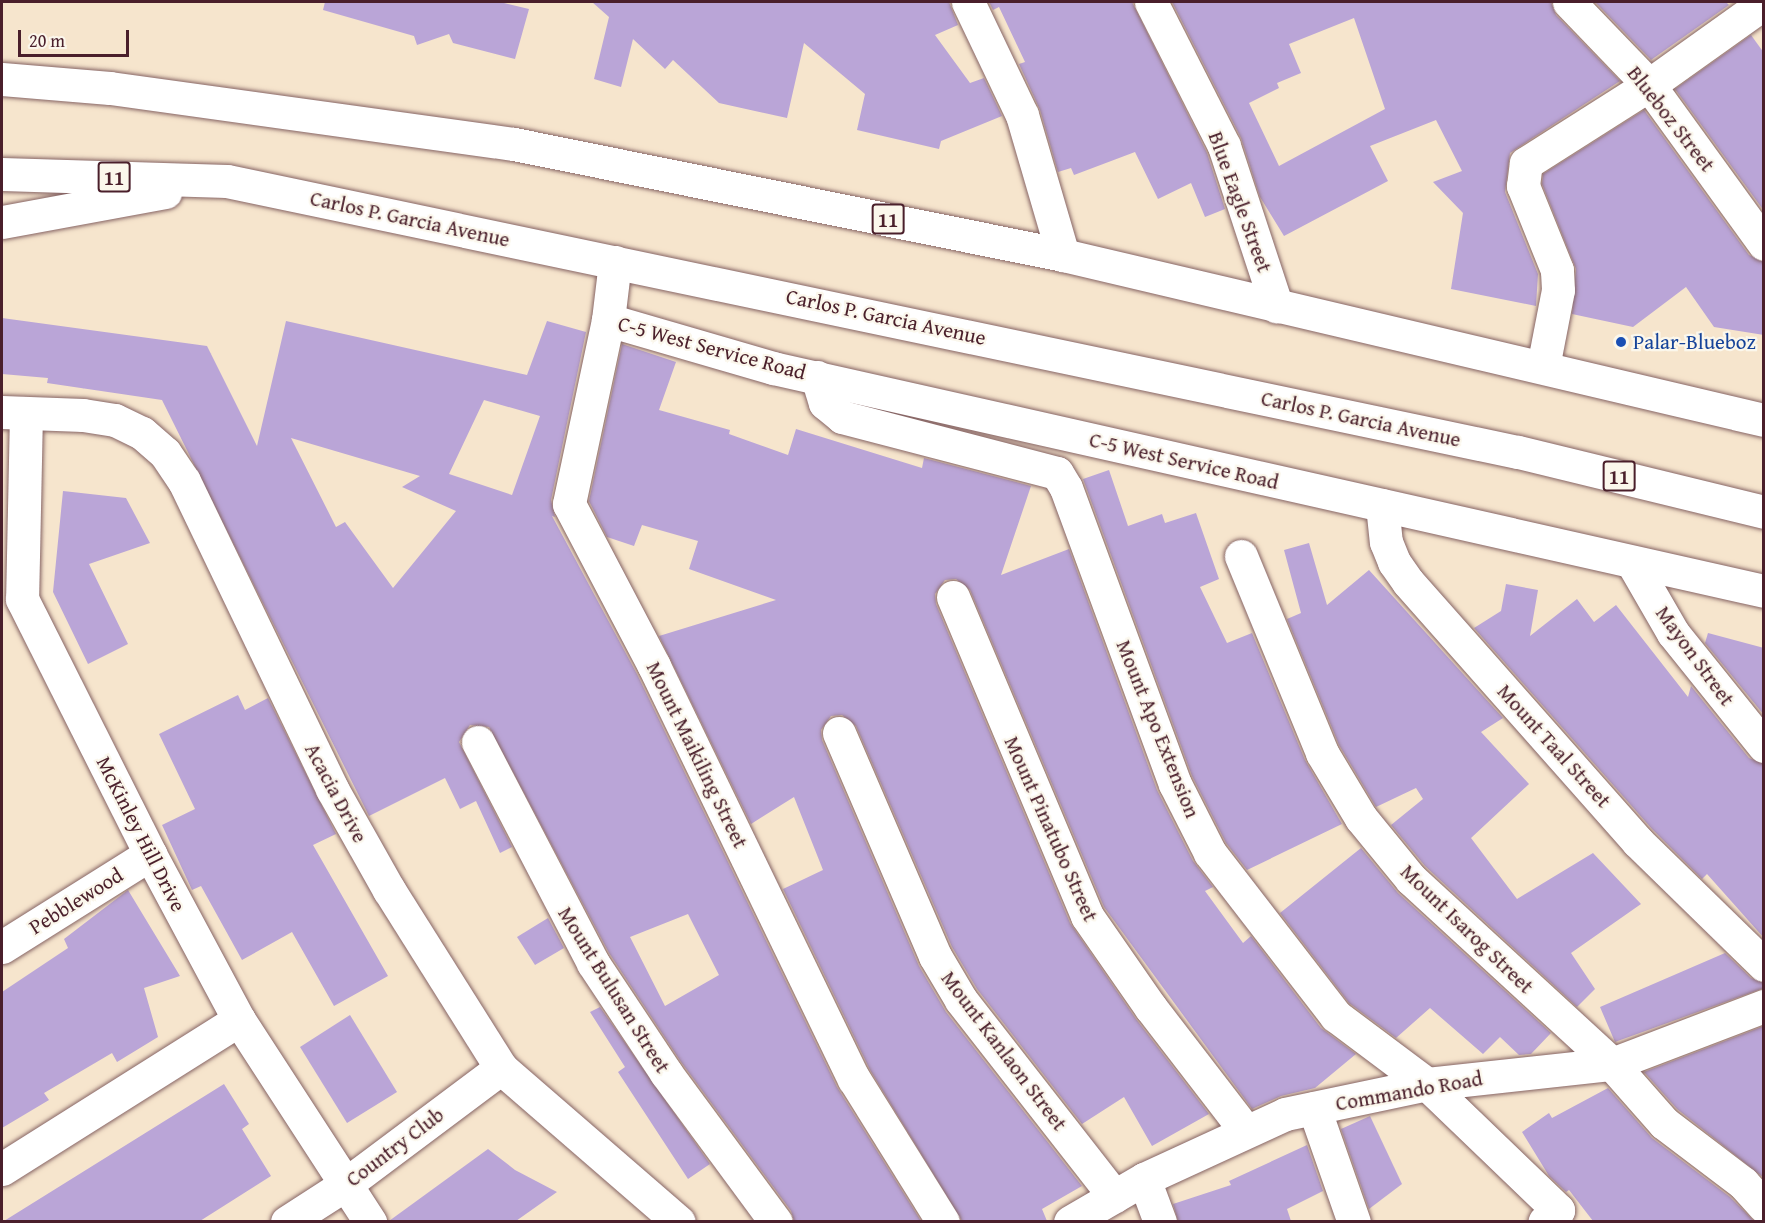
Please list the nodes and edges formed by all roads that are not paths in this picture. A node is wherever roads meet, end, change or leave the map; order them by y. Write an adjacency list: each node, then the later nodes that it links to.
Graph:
1 (968, 2): 11 (street)
2 (1151, 2): 13 (street, Blue Eagle Street)
3 (1569, 2): 6 (street, Blueboz Street)
4 (1764, 3): 6 (street)
5 (2, 79): 11 (street, 11)
6 (1649, 85): 10 (street, Blueboz Street); 15 (street)
7 (2, 174): 8 (street, Carlos P. Garcia Avenue / 11)
8 (227, 181): 9 (street); 12 (street, Carlos P. Garcia Avenue / 11)
9 (2, 222)
10 (1764, 244)
11 (1063, 255): 13 (street, 11)
12 (615, 262): 14 (street, Mount Maikiling Street); 20 (street, Carlos P. Garcia Avenue / 11)
13 (1277, 307): 15 (street, 11)
14 (608, 320): 16 (street, C-5 West Service Road); 49 (street, Mount Maikiling Street)
15 (1543, 367): 18 (street, 11)
16 (817, 377): 19 (street, C-5 West Service Road); 36 (street, Mount Apo Extension)
17 (14, 412): 25 (street, McKinley Hill Drive); 35 (street, Acacia Drive)
18 (1764, 420)
19 (1382, 505): 22 (street, C-5 West Service Road); 31 (street, Mount Taal Street)
20 (1764, 512)
21 (1240, 556): 34 (street, Mount Isarog Street)
22 (1632, 562): 23 (street, C-5 West Service Road); 28 (street, Mayon Street)
23 (1764, 591)
24 (953, 597): 38 (street, Mount Pinatubo Street)
25 (12, 599): 29 (street, McKinley Hill Drive)
26 (839, 733): 42 (street, Mount Kanlaon Street)
27 (478, 742): 48 (street, Mount Bulusan Street)
28 (1764, 746)
29 (150, 854): 30 (street, Pebblewood); 33 (street, McKinley Hill Drive)
30 (2, 947)
31 (1764, 965)
32 (1764, 1006): 34 (street, Commando Road)
33 (239, 1020): 39 (street); 41 (street, McKinley Hill Drive)
34 (1612, 1064): 36 (street, Commando Road); 43 (street, Mount Isarog Street)
35 (501, 1068): 41 (street, Country Club); 47 (street, Acacia Drive)
36 (1427, 1084): 37 (street, Commando Road); 44 (street, Mount Apo Extension)
37 (1314, 1108): 38 (street, Commando Road); 52 (street)
38 (1245, 1130): 40 (street, Commando Road)
39 (2, 1169)
40 (1144, 1179): 42 (street, Commando Road); 51 (street)
41 (346, 1184): 45 (street, Country Club); 46 (street, McKinley Hill Drive)
42 (1114, 1196): 50 (street, Commando Road)
43 (1764, 1206)
44 (1559, 1218)
45 (287, 1221)
46 (370, 1221)
47 (679, 1221)
48 (776, 1221)
49 (943, 1221)
50 (1070, 1221)
51 (1160, 1221)
52 (1354, 1221)

